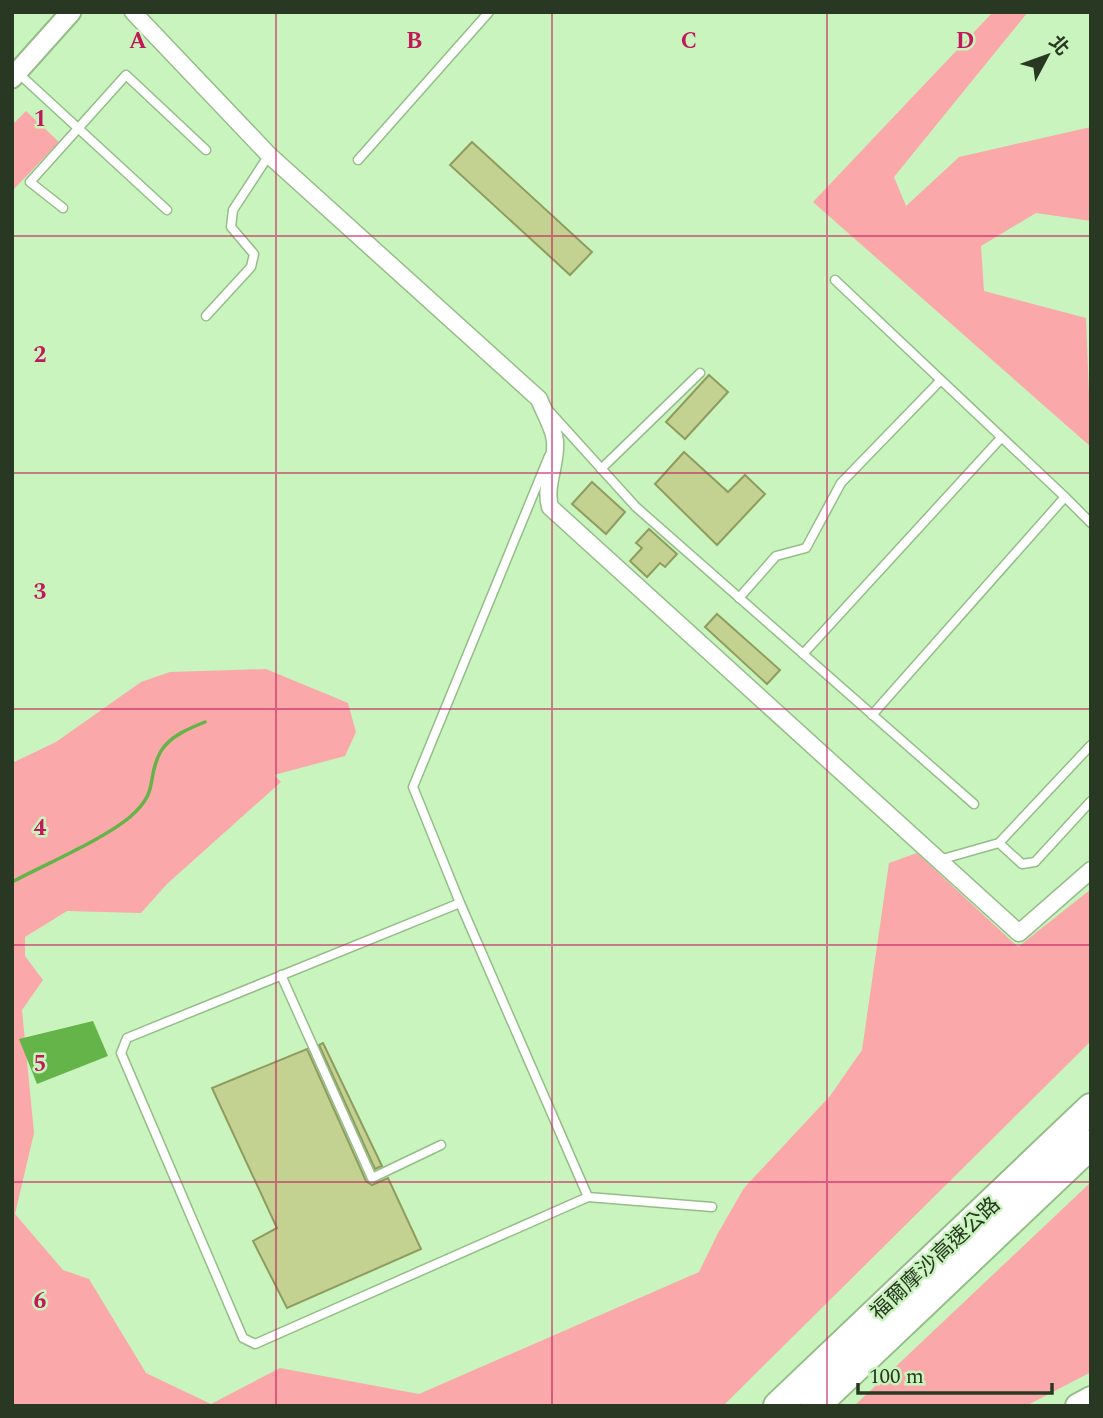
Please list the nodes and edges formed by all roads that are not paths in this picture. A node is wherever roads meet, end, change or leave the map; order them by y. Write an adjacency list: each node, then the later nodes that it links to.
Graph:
1 (71, 12): 4 (street)
2 (133, 12): 7 (street)
3 (489, 12): 8 (lane)
4 (15, 75): 5 (lane)
5 (77, 129): 6 (lane); 9 (lane); 10 (lane)
6 (206, 150)
7 (269, 155): 12 (lane); 15 (street)
8 (358, 160)
9 (63, 208)
10 (167, 210)
11 (835, 280): 14 (lane)
12 (206, 316)
13 (700, 373): 18 (lane)
14 (939, 382): 16 (lane); 21 (lane)
15 (539, 399): 17 (street); 18 (lane)
16 (1001, 438): 19 (lane); 22 (lane)
17 (555, 440): 28 (street); 30 (lane)
18 (601, 469): 21 (lane)
19 (1065, 497): 20 (lane); 23 (lane)
20 (1091, 523)
21 (739, 597): 22 (lane)
22 (803, 654): 23 (lane)
23 (872, 715): 26 (lane)
24 (1091, 745): 27 (lane)
25 (1091, 801): 27 (lane)
26 (974, 804)
27 (999, 843): 28 (lane)
28 (939, 860): 29 (street)
29 (1091, 870)
30 (460, 903): 31 (lane); 35 (lane)
31 (281, 975): 34 (lane); 35 (lane)
32 (1091, 1108): 37 (highway, 福爾摩沙高速公路)
33 (1091, 1144): 37 (highway, 福爾摩沙高速公路)
34 (441, 1145)
35 (588, 1197): 36 (lane)
36 (712, 1206)
37 (847, 1358): 39 (highway, 福爾摩沙高速公路); 40 (highway, 福爾摩沙高速公路)
38 (1091, 1399): 41 (main road)
39 (778, 1406)
40 (815, 1406)
41 (1078, 1406)

